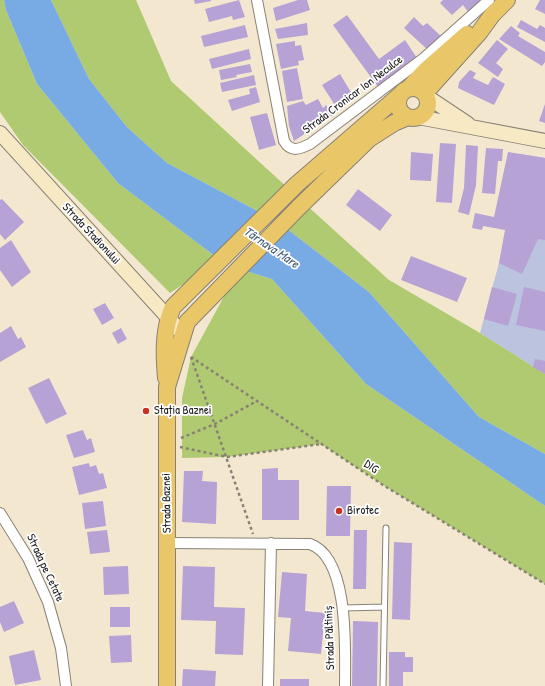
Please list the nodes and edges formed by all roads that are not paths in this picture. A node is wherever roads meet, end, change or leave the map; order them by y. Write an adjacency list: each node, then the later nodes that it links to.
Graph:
1 (257, 0): 3 (street, Strada Cronicar Ion Neculce)
2 (507, 0): 3 (main road)
3 (490, 8): 4 (main road); 5 (main road)
4 (404, 91): 5 (main road); 6 (main road); 10 (main road)
5 (425, 94): 6 (main road); 7 (main road)
6 (413, 117): 7 (main road); 11 (main road)
7 (475, 129): 9 (main road)
8 (0, 133): 10 (main road, Strada Stadionului)
9 (545, 141)
10 (170, 312): 11 (main road, Strada Stadionului); 12 (main road)
11 (185, 328): 12 (main road, Strada Baznei)
12 (167, 387): 15 (main road, Strada Baznei)
13 (0, 513): 19 (street, Strada pe Cetate)
14 (386, 528): 18 (lane)
15 (167, 543): 16 (street, Strada Păltiniș); 20 (main road, Strada Baznei)
16 (271, 543): 17 (street, Strada Păltiniș); 21 (street)
17 (343, 608): 18 (lane); 22 (street, Strada Păltiniș)
18 (384, 608): 23 (lane)
19 (66, 686)
20 (167, 686)
21 (268, 686)
22 (345, 686)
23 (383, 686)

